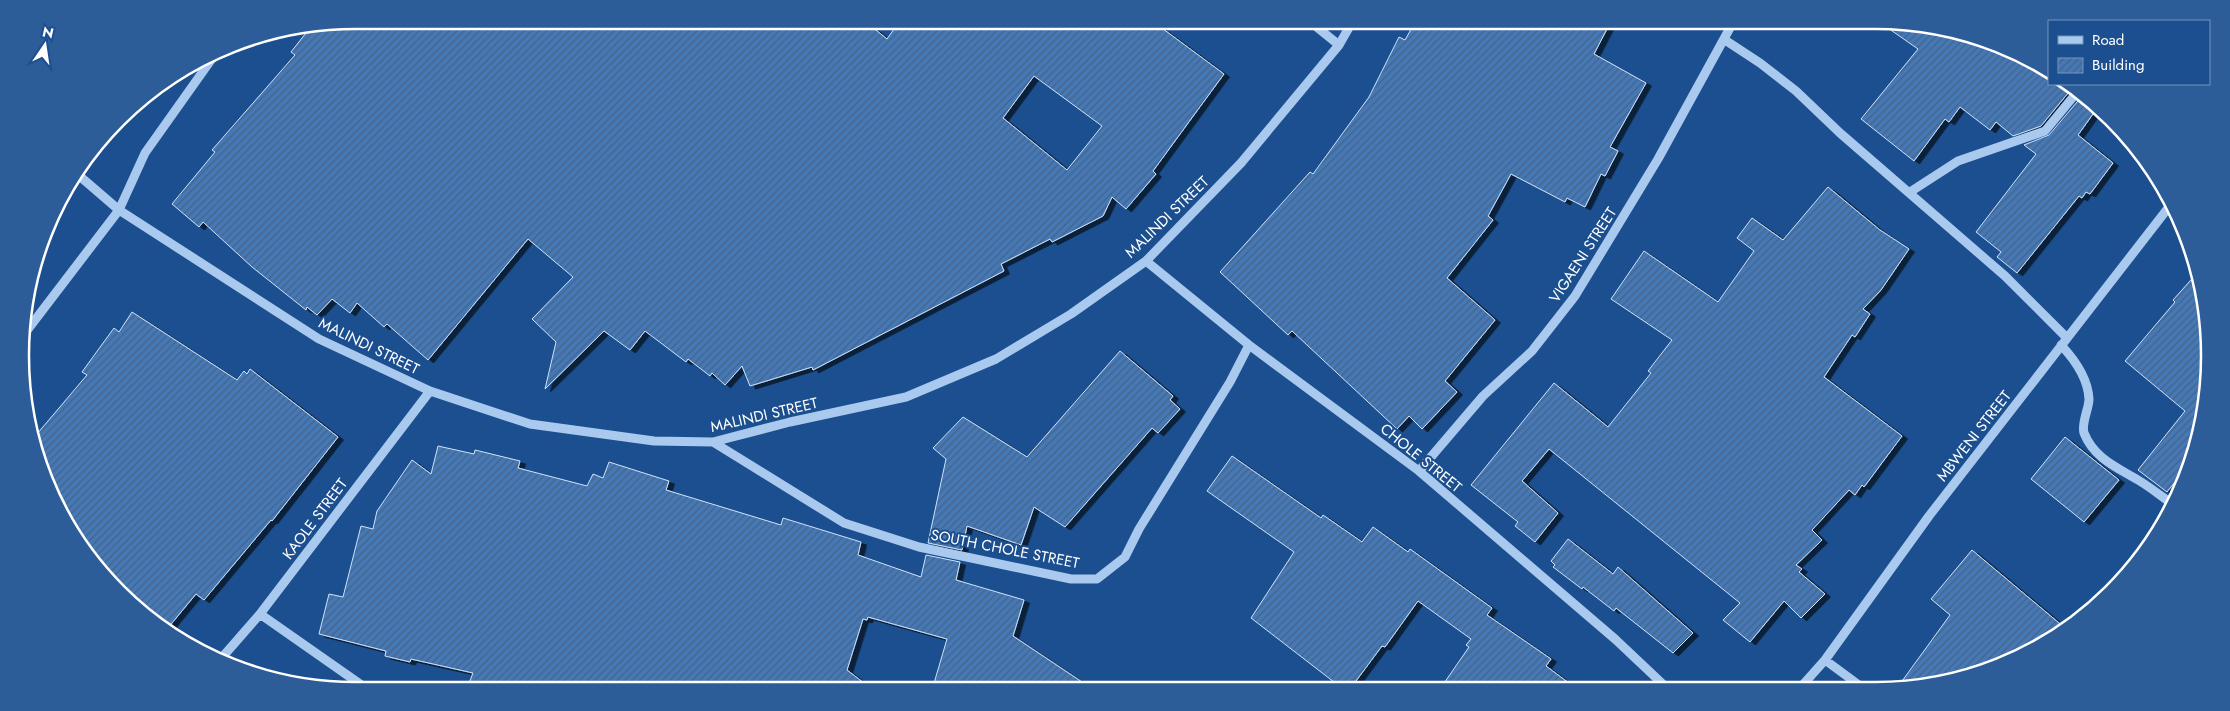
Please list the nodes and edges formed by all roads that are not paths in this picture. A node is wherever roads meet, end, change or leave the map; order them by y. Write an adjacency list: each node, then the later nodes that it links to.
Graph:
1 (1318, 29): 5 (street)
2 (1348, 29): 5 (street, MALINDI STREET)
3 (1730, 29): 4 (street, VIGAENI STREET)
4 (1725, 40): 9 (street); 19 (street, VIGAENI STREET)
5 (1338, 45): 12 (street, MALINDI STREET)
6 (209, 63): 11 (street)
7 (2073, 96): 9 (street)
8 (81, 178): 11 (street, MALINDI STREET)
9 (1910, 192): 14 (street)
10 (2167, 209): 14 (street, MBWENI STREET)
11 (119, 210): 13 (street); 17 (street, MALINDI STREET)
12 (1146, 261): 15 (street, CHOLE STREET); 18 (street, MALINDI STREET)
13 (30, 326)
14 (2067, 338): 16 (street, MBWENI STREET)
15 (1249, 345): 18 (street, SOUTH CHOLE STREET); 19 (street, CHOLE STREET)
16 (2062, 345): 20 (street); 23 (street, MBWENI STREET)
17 (430, 391): 18 (street, MALINDI STREET); 21 (street, KAOLE STREET)
18 (713, 442)
19 (1419, 471): 25 (street, CHOLE STREET)
20 (2168, 501)
21 (260, 614): 22 (street, KAOLE STREET); 24 (street)
22 (225, 655)
23 (1825, 660): 26 (street, MBWENI STREET); 27 (street)
24 (357, 682)
25 (1661, 682)
26 (1805, 682)
27 (1855, 682)

